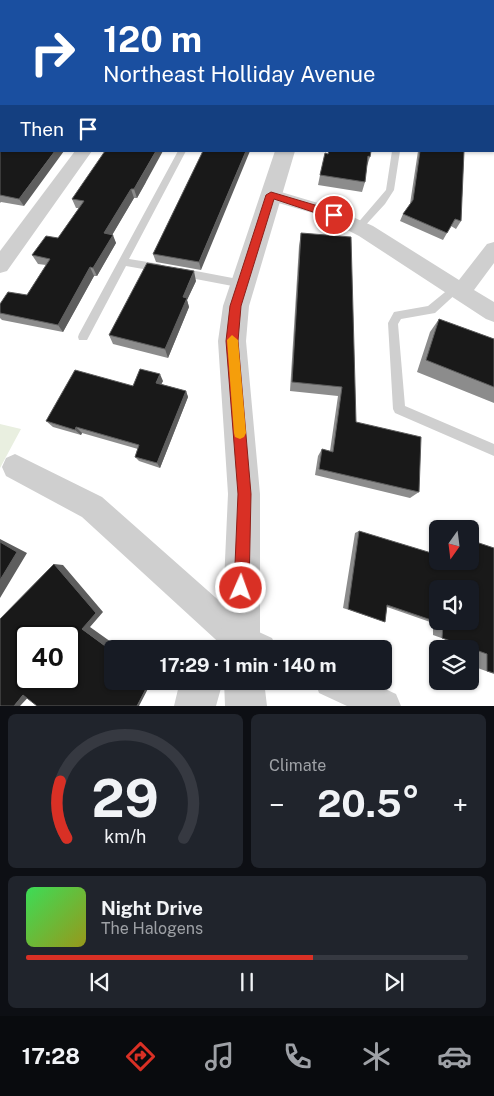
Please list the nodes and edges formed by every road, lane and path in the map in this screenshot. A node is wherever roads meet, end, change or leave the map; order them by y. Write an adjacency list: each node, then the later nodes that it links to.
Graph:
1 (83, 152): 9 (street)
2 (181, 152): 8 (lane)
3 (285, 152): 5 (street)
4 (396, 152): 6 (lane)
5 (271, 195): 6 (street); 10 (street)
6 (358, 226): 11 (street)
7 (494, 249): 11 (street)
8 (124, 262): 10 (lane); 13 (lane)
9 (0, 266)
10 (243, 284): 17 (street)
11 (458, 290): 12 (street); 14 (lane)
12 (494, 313)
13 (83, 336)
14 (494, 450)
15 (16, 467): 16 (street)
16 (236, 640)
17 (243, 640)
18 (198, 690): 21 (street)
19 (245, 690): 22 (street)
20 (350, 690): 23 (street)
21 (195, 706)
22 (246, 706)
23 (384, 706)

